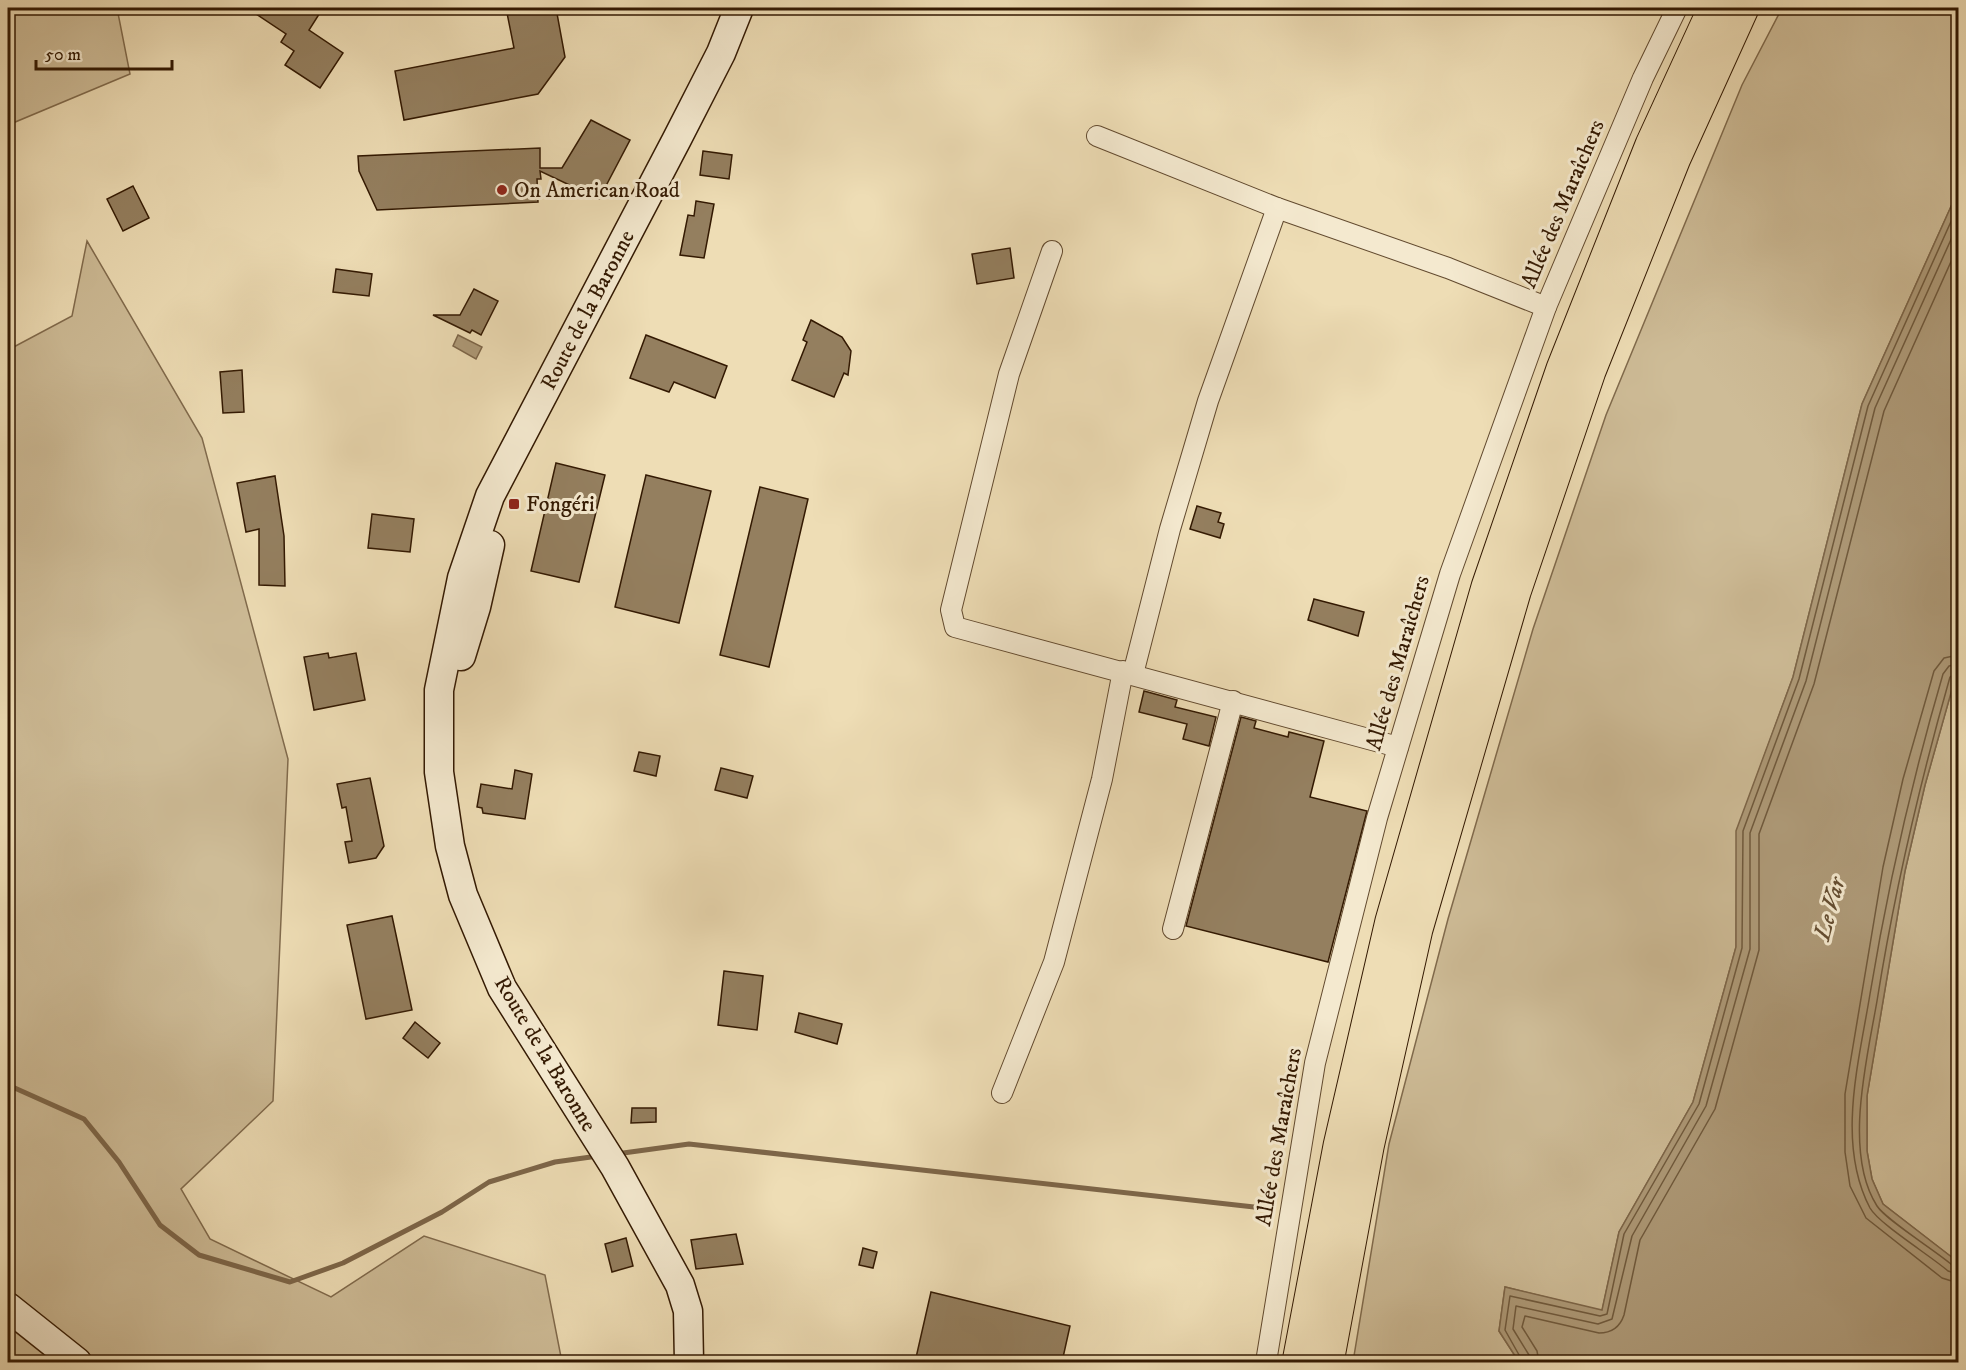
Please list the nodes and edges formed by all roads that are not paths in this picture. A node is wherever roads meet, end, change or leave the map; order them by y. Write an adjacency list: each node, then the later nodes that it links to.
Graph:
1 (739, 8): 16 (main road, Route de la Baronne)
2 (1677, 8): 8 (street, Allée des Maraîchers)
3 (1714, 8): 18 (highway)
4 (1742, 8): 19 (highway)
5 (1098, 136): 6 (street)
6 (1277, 207): 8 (street); 9 (street)
7 (1052, 251): 9 (street)
8 (1546, 307): 11 (street, Allée des Maraîchers)
9 (1128, 673): 10 (street); 13 (street)
10 (1233, 701): 11 (street); 12 (street)
11 (1398, 747): 17 (street, Allée des Maraîchers)
12 (1173, 928)
13 (1002, 1093)
14 (8, 1307): 15 (main road)
15 (77, 1362)
16 (689, 1362)
17 (1266, 1362)
18 (1299, 1362)
19 (1326, 1362)

